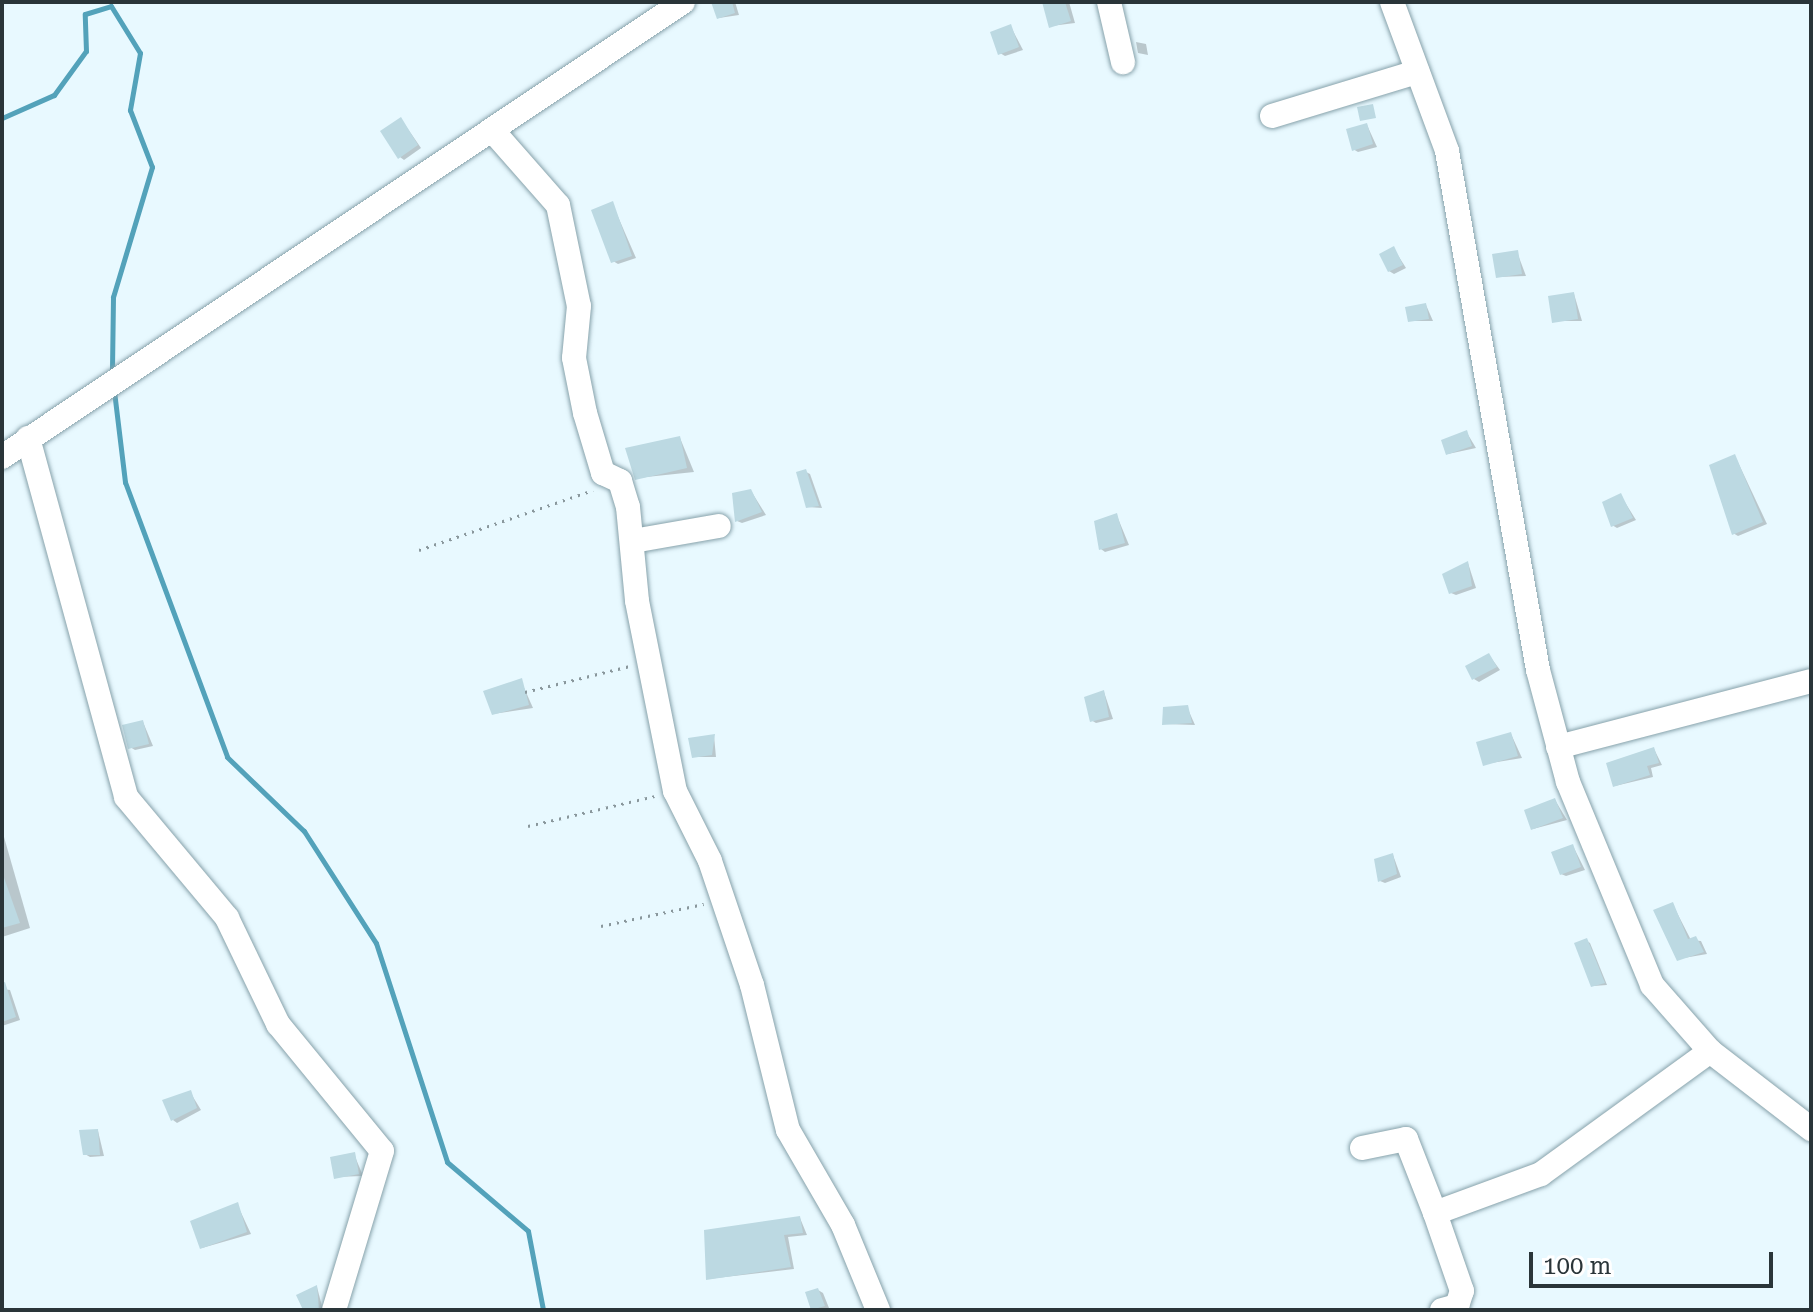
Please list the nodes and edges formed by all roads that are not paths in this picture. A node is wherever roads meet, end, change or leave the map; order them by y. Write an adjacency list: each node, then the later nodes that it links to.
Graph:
1 (683, 2): 7 (street)
2 (1109, 2): 4 (street)
3 (1392, 2): 5 (street)
4 (1123, 62)
5 (1417, 72): 6 (street); 13 (street)
6 (1272, 116)
7 (492, 130): 8 (street); 11 (street)
8 (28, 438): 9 (street); 18 (street)
9 (2, 457)
10 (719, 526): 11 (street)
11 (633, 541): 19 (street)
12 (1811, 681): 13 (street)
13 (1558, 747): 14 (street)
14 (1710, 1051): 15 (street); 17 (street)
15 (1811, 1129)
16 (1362, 1148): 17 (street)
17 (1435, 1213): 20 (street)
18 (334, 1310)
19 (878, 1310)
20 (1442, 1310)

